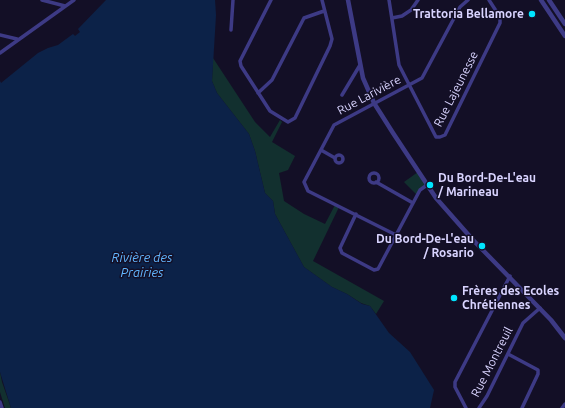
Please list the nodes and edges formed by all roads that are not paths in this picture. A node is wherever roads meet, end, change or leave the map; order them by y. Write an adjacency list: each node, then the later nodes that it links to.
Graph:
1 (42, 0): 12 (street)
2 (74, 0): 12 (street)
3 (233, 0): 16 (street)
4 (271, 0): 23 (street)
5 (322, 0): 13 (street)
6 (348, 0): 21 (street)
7 (389, 0): 14 (street, Rue Lajeunesse)
8 (418, 0): 14 (street)
9 (468, 0): 22 (street, Rue Larivière)
10 (489, 0): 22 (street, Rue Lajeunesse)
11 (545, 1): 15 (street); 18 (street)
12 (65, 6): 19 (street)
13 (324, 11): 23 (street); 23 (street)
14 (392, 18): 22 (street, Rue Lajeunesse)
15 (565, 24)
16 (231, 30)
17 (0, 34): 19 (street)
18 (565, 36)
19 (17, 39): 20 (street)
20 (0, 52)
21 (360, 65): 24 (street); 25 (street)
22 (408, 85): 25 (street, Rue Larivière)
23 (258, 93)
24 (342, 95)
25 (374, 103): 26 (street, Rue Larivière); 29 (street)
26 (321, 150): 27 (street); 31 (street, Rue Larivière)
27 (335, 158)
28 (376, 182): 30 (street)
29 (427, 185): 30 (street); 33 (street)
30 (413, 203): 32 (street)
31 (356, 214): 32 (street, Rue Larivière); 32 (street)
32 (396, 235)
33 (510, 276): 34 (street); 40 (street)
34 (540, 308): 35 (street); 36 (street, Rue Montreuil)
35 (565, 338)
36 (508, 354): 41 (street, Rue Montreuil); 42 (street)
37 (0, 402): 39 (street)
38 (565, 404): 43 (street)
39 (2, 408)
40 (466, 408)
41 (479, 408)
42 (522, 408)
43 (562, 408)

